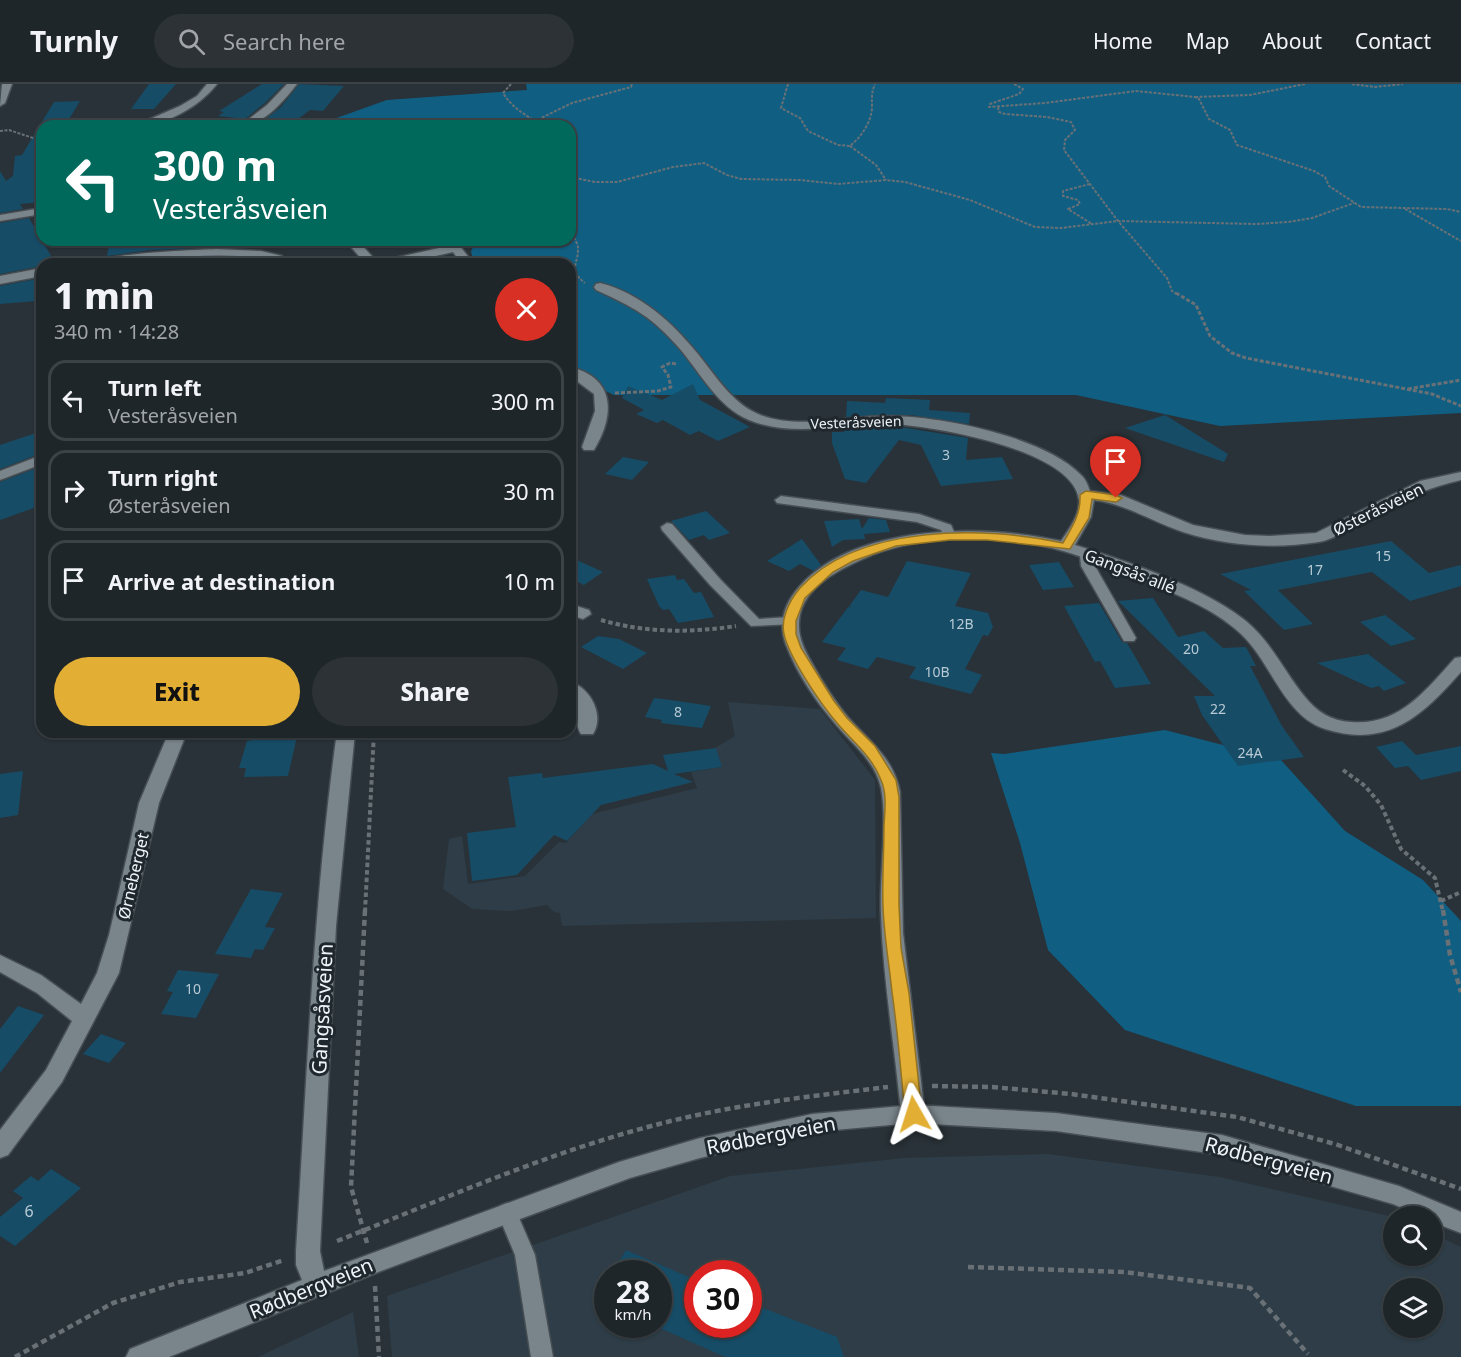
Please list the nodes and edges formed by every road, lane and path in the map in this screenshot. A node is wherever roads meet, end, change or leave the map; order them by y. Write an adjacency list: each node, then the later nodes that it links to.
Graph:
1 (8, 84): 13 (street)
2 (212, 84): 15 (street)
3 (292, 84): 17 (street)
4 (511, 84): 18 (path)
5 (632, 84): 19 (path)
6 (788, 84): 22 (path)
7 (875, 84): 22 (path)
8 (1014, 84): 14 (path)
9 (1305, 84): 12 (path)
10 (1352, 84): 11 (path)
11 (1403, 84)
12 (1195, 97): 14 (path); 26 (path)
13 (0, 103)
14 (998, 107): 25 (path)
15 (158, 119): 16 (street)
16 (161, 120)
17 (253, 120)
18 (533, 120)
19 (537, 120)
20 (0, 131): 21 (path)
21 (36, 139)
22 (850, 146): 24 (path)
23 (576, 178): 24 (path)
24 (886, 180): 32 (path)
25 (1090, 184): 31 (path); 32 (path)
26 (1354, 203): 27 (path); 31 (path)
27 (1404, 209): 29 (path); 33 (path)
28 (36, 212): 30 (street)
29 (1461, 212)
30 (0, 218)
31 (1118, 221): 32 (path); 51 (path)
32 (1093, 225)
33 (1461, 241)
34 (576, 242): 43 (path)
35 (356, 246): 40 (street)
36 (445, 246): 41 (street)
37 (454, 246): 42 (street)
38 (173, 258): 39 (street)
39 (276, 258)
40 (368, 258)
41 (405, 258)
42 (463, 258)
43 (576, 258)
44 (36, 273): 46 (street)
45 (576, 273): 47 (path)
46 (0, 280)
47 (600, 287): 48 (street, Vesteråsveien)
48 (699, 366): 52 (path); 58 (street, Vesteråsveien)
49 (576, 374): 52 (street)
50 (1461, 380): 51 (path)
51 (1404, 389): 53 (path)
52 (603, 396): 54 (street)
53 (1461, 406)
54 (589, 447)
55 (36, 461): 56 (street)
56 (0, 476)
57 (1461, 476): 58 (street, Østeråsveien)
58 (1086, 495): 62 (street)
59 (781, 500): 61 (lane)
60 (667, 527): 66 (lane)
61 (950, 536): 62 (street, Gangsås allé); 65 (street, Gangsås allé)
62 (1066, 547): 63 (street, Gangsås allé)
63 (1087, 555): 67 (lane); 68 (street, Gangsås allé)
64 (576, 611): 66 (path)
65 (790, 621): 66 (lane); 81 (street)
66 (756, 623)
67 (1129, 638)
68 (1461, 662)
69 (576, 690): 70 (street)
70 (587, 730)
71 (176, 738): 79 (street, Ørneberget)
72 (345, 738): 91 (street, Gangsåsveien)
73 (374, 738): 85 (path)
74 (1343, 770): 76 (path)
75 (1461, 892): 76 (path)
76 (1441, 901): 78 (path)
77 (0, 963): 79 (street)
78 (1461, 992)
79 (84, 1019): 82 (street, Ørneberget)
80 (895, 1087): 85 (path)
81 (914, 1114): 83 (street, Rødbergveien); 84 (street, Rødbergveien)
82 (0, 1148)
83 (507, 1212): 91 (street, Rødbergveien); 96 (lane)
84 (1461, 1223)
85 (363, 1231): 86 (path); 87 (path)
86 (337, 1241)
87 (368, 1247)
88 (284, 1260): 93 (path)
89 (968, 1267): 92 (path)
90 (375, 1280): 95 (path)
91 (317, 1285): 94 (street, Rødbergveien)
92 (1308, 1354)
93 (15, 1357)
94 (139, 1357)
95 (379, 1357)
96 (542, 1357)

